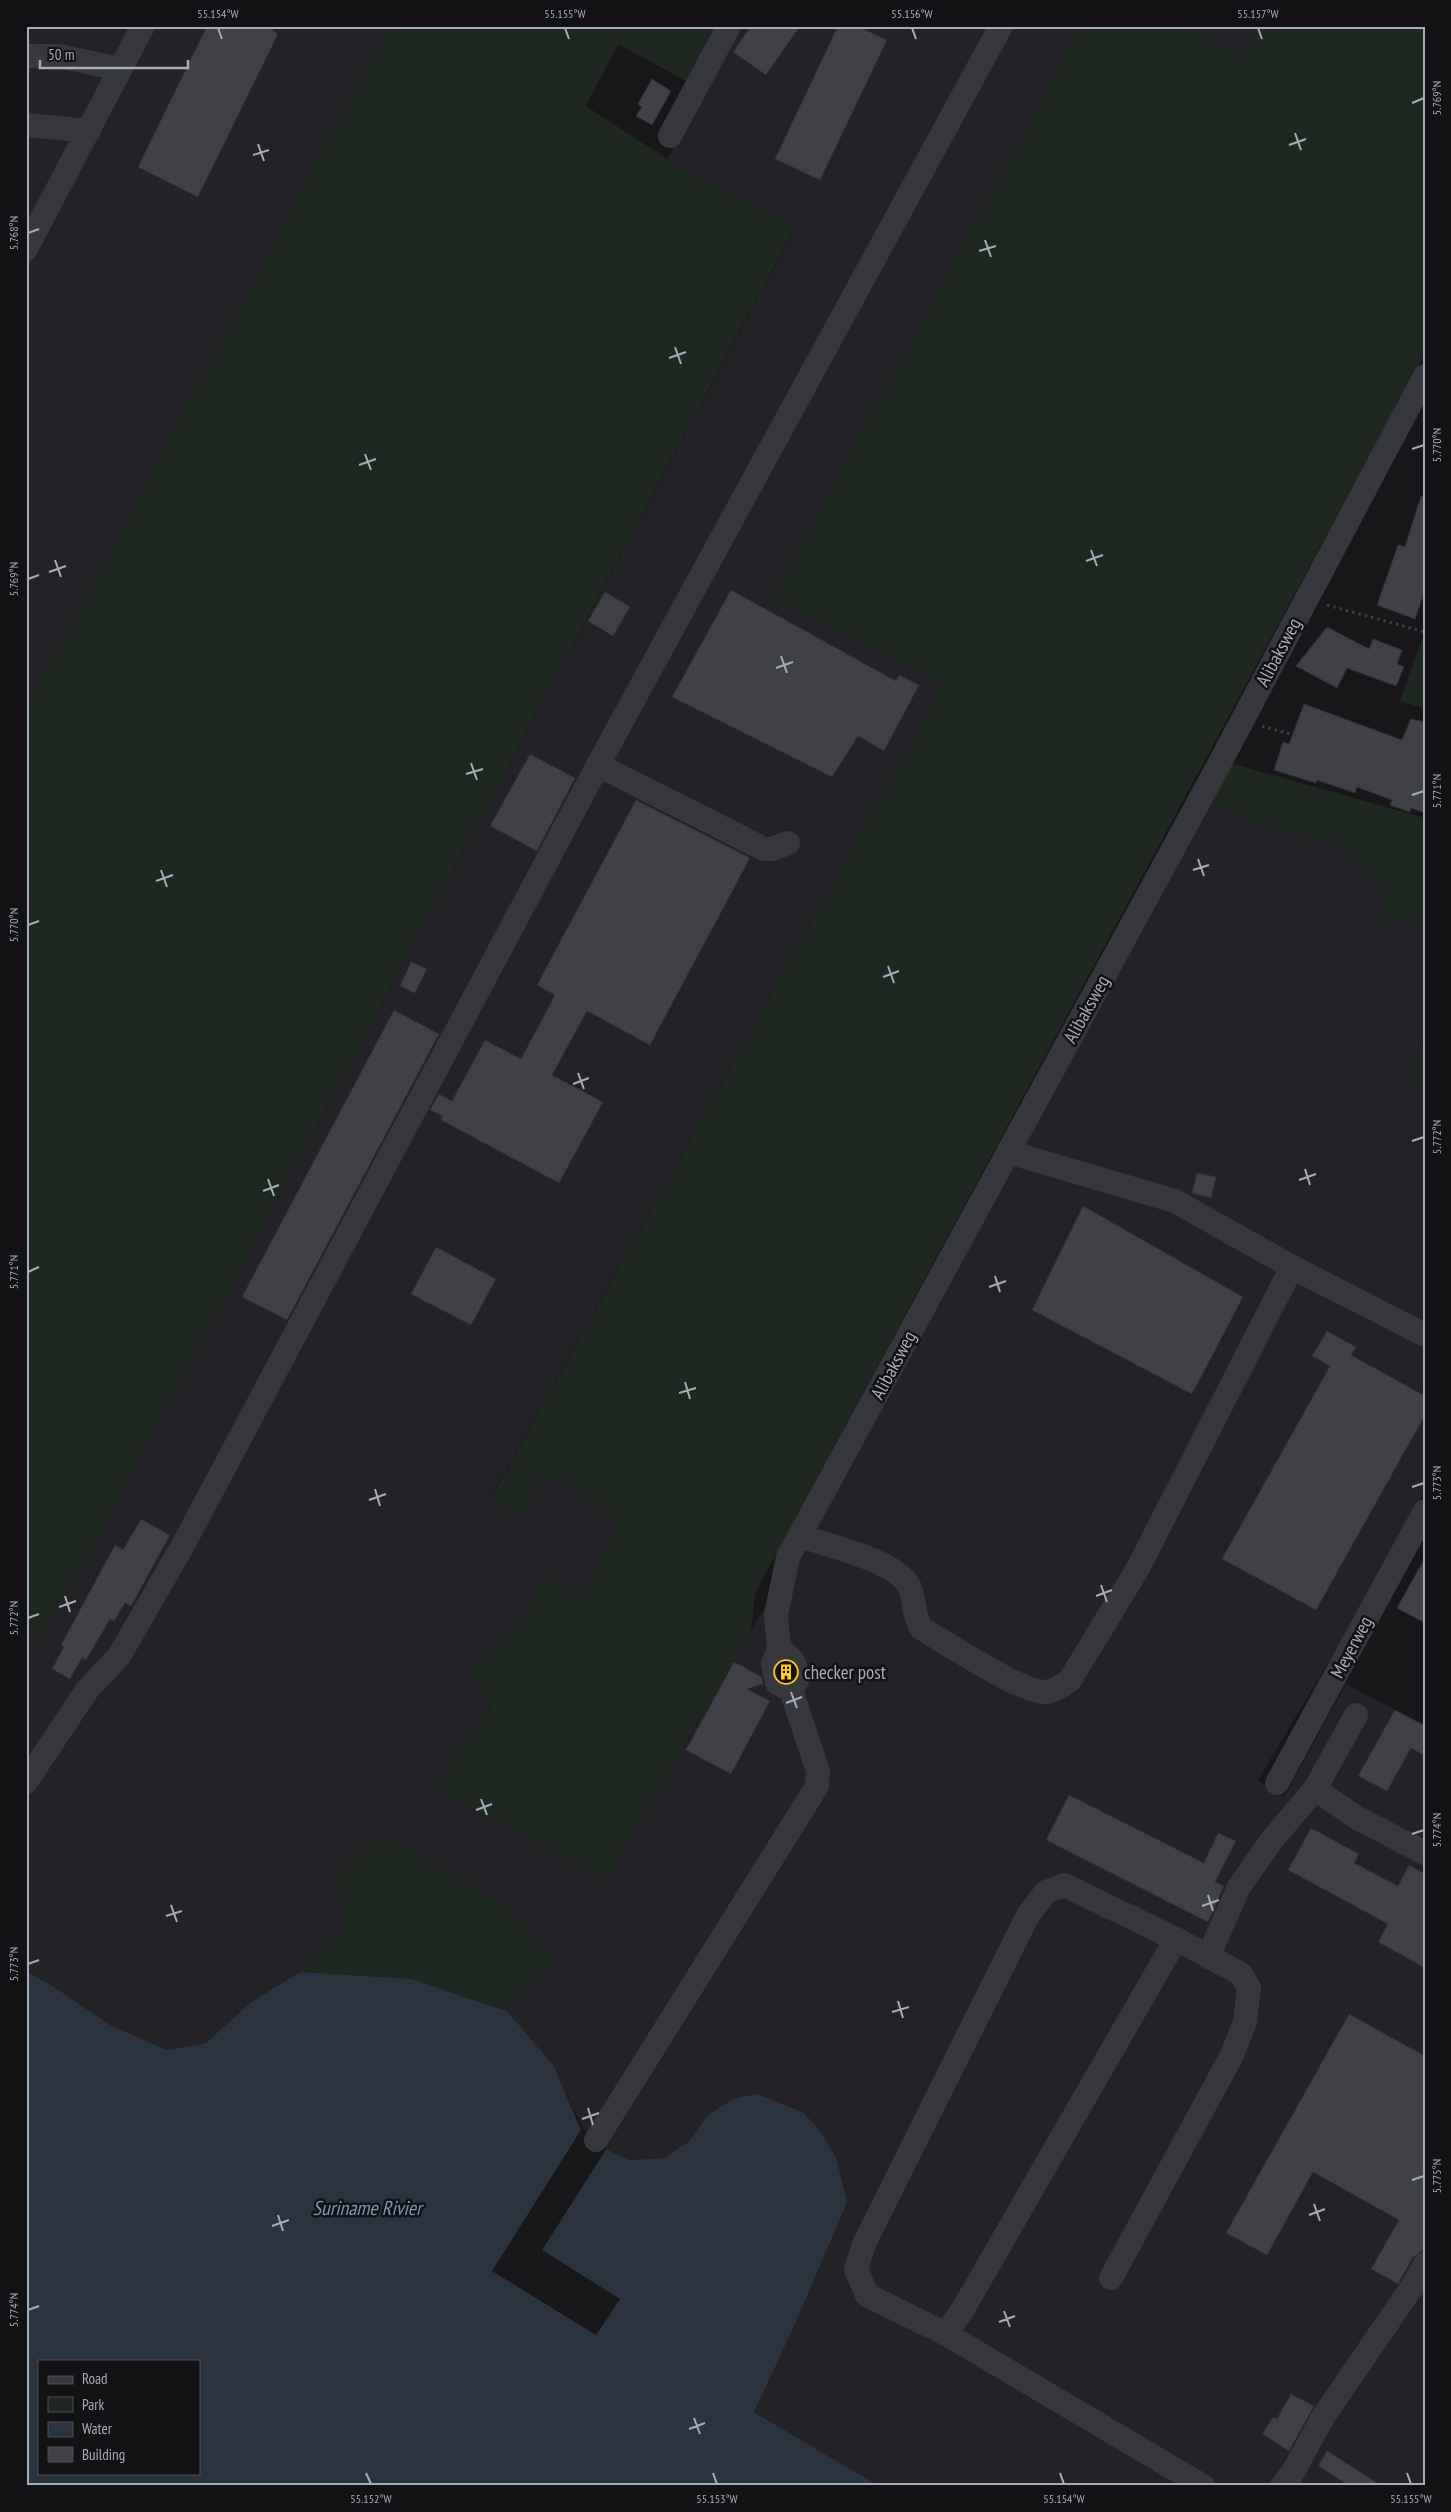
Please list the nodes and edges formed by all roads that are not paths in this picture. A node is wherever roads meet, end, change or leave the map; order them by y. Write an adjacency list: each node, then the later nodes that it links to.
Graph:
1 (143, 26): 5 (street)
2 (729, 26): 8 (street)
3 (1001, 26): 11 (street)
4 (26, 56): 5 (street)
5 (120, 69): 7 (street)
6 (26, 125): 7 (street)
7 (89, 131): 9 (street)
8 (670, 136)
9 (26, 249)
10 (1425, 376): 13 (street, Alibaksweg)
11 (598, 765): 12 (street); 21 (street)
12 (788, 843)
13 (1008, 1152): 14 (street); 17 (street, Alibaksweg)
14 (1292, 1267): 15 (street); 17 (street)
15 (1425, 1335)
16 (1425, 1511): 22 (street, Meyerweg)
17 (800, 1536): 18 (street, Alibaksweg)
18 (779, 1649): 19 (street); 19 (street, Alibaksweg)
19 (791, 1690): 27 (street)
20 (1356, 1715): 23 (street)
21 (26, 1782)
22 (1277, 1782)
23 (1315, 1789): 24 (street); 26 (street)
24 (1425, 1853)
25 (1176, 1939): 26 (street); 30 (street); 30 (street)
26 (1208, 1957): 28 (street)
27 (596, 2140)
28 (1110, 2278)
29 (1421, 2279): 32 (street)
30 (946, 2334): 31 (street)
31 (1203, 2486)
32 (1282, 2486)

